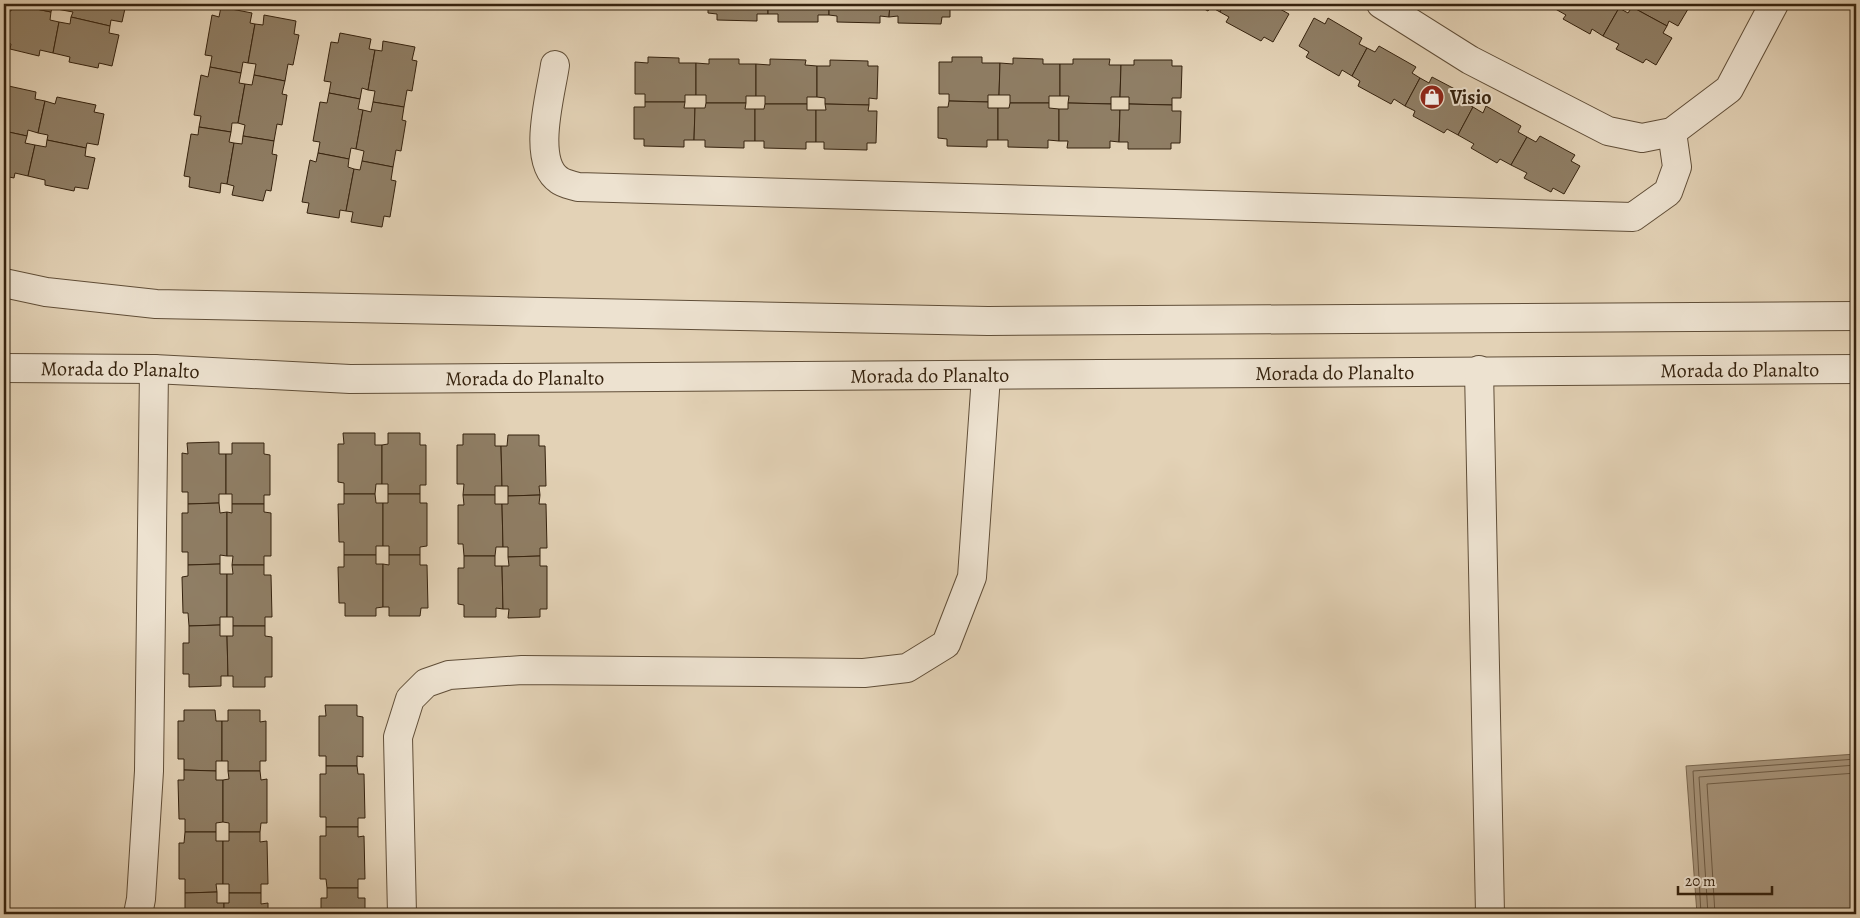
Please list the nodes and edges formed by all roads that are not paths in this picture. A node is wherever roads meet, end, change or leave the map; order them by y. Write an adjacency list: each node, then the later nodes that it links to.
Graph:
1 (1381, 4): 4 (street)
2 (1774, 4): 4 (street)
3 (555, 65): 4 (street)
4 (1672, 132)
5 (4, 282): 6 (street)
6 (1856, 316)
7 (4, 368): 8 (street, Morada do Planalto)
8 (154, 369): 11 (street, Morada do Planalto); 12 (street)
9 (1856, 369): 10 (street, Morada do Planalto)
10 (1479, 370): 11 (street, Morada do Planalto); 14 (street)
11 (986, 376): 13 (street)
12 (138, 914)
13 (402, 914)
14 (1490, 914)

